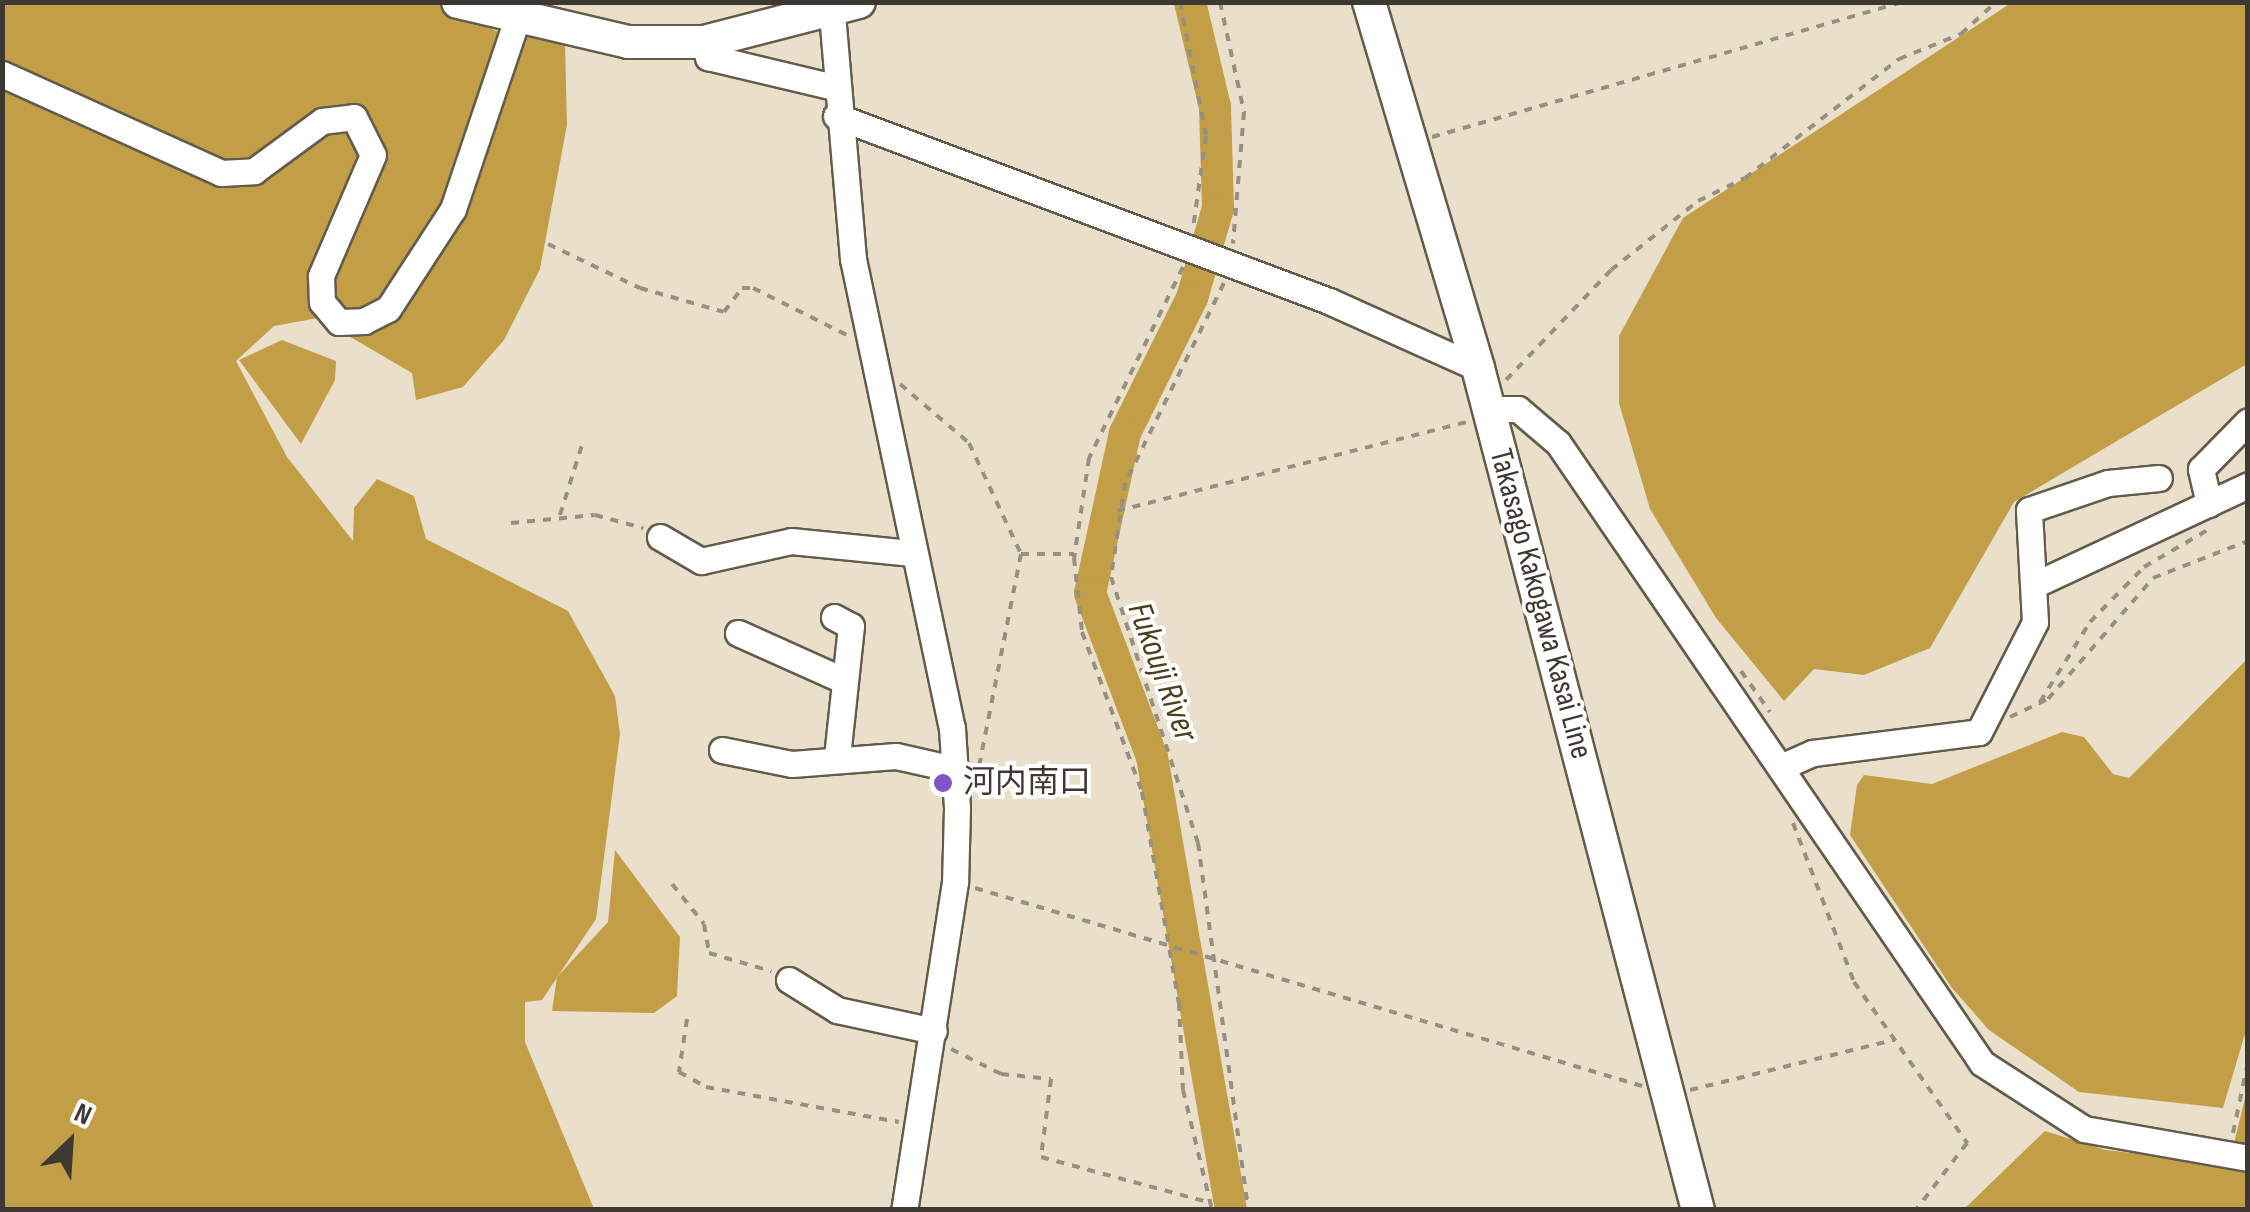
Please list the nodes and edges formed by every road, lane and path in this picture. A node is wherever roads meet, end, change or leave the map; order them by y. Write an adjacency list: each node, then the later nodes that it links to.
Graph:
1 (458, 2): 8 (main road)
2 (1180, 2): 15 (path)
3 (1220, 2): 16 (path)
4 (1368, 2): 13 (main road, Takasago Kakogawa Kasai Line)
5 (1903, 2): 13 (path)
6 (1996, 2): 19 (path)
7 (840, 5): 9 (main road); 11 (street)
8 (516, 22): 9 (main road); 10 (street)
9 (704, 42): 11 (street)
10 (2, 74)
11 (834, 87): 12 (street)
12 (836, 116): 15 (street); 17 (street)
13 (1410, 144): 19 (main road, Takasago Kakogawa Kasai Line)
14 (548, 244): 17 (path)
15 (1189, 249): 16 (street); 32 (path)
16 (1227, 266): 19 (street); 24 (path)
17 (871, 340): 18 (street)
18 (878, 376): 30 (street); 31 (path)
19 (1486, 396): 24 (path); 41 (street); 53 (main road, Takasago Kakogawa Kasai Line)
20 (2248, 421): 26 (street)
21 (582, 446): 25 (path)
22 (2159, 478): 33 (street)
23 (2248, 485): 26 (street)
24 (1117, 511): 47 (path)
25 (560, 515): 27 (path); 28 (path)
26 (2211, 515): 33 (street); 37 (path)
27 (511, 523)
28 (660, 536): 30 (street)
29 (2248, 540): 37 (path)
30 (912, 553): 42 (street)
31 (1020, 554): 32 (path); 42 (path)
32 (1074, 554): 46 (path)
33 (2034, 585): 38 (street)
34 (834, 617): 36 (street)
35 (738, 633): 36 (street)
36 (845, 681): 40 (street)
37 (2040, 702): 38 (path)
38 (1978, 732): 41 (street)
39 (722, 750): 40 (street)
40 (837, 758): 42 (street)
41 (1781, 767): 43 (street)
42 (962, 774): 44 (street)
43 (1796, 790): 51 (path); 55 (street)
44 (956, 882): 46 (path); 50 (street)
45 (672, 884): 48 (path)
46 (1169, 947): 47 (path); 56 (path)
47 (1217, 961): 53 (path); 58 (path)
48 (788, 980): 50 (street)
49 (687, 1020): 54 (path)
50 (933, 1037): 54 (street); 56 (path)
51 (1894, 1040): 53 (path); 60 (path)
52 (2248, 1062): 55 (path)
53 (1670, 1095): 59 (main road, Takasago Kakogawa Kasai Line)
54 (918, 1126): 57 (street)
55 (2238, 1155)
56 (1211, 1206)
57 (904, 1210)
58 (1248, 1210)
59 (1698, 1210)
60 (1916, 1210)

